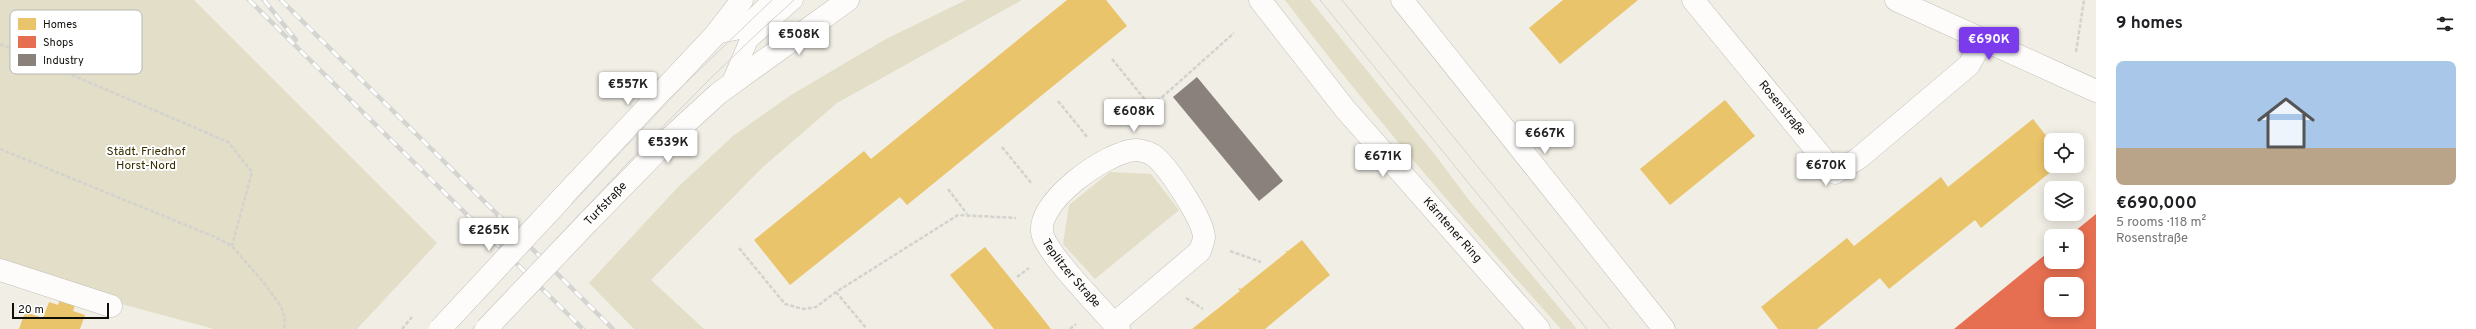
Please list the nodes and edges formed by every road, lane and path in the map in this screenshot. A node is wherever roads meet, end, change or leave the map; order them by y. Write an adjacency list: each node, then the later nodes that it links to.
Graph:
1 (742, 0): 11 (main road)
2 (772, 0): 11 (lane)
3 (794, 0): 18 (lane)
4 (848, 0): 18 (main road, Turfstraße)
5 (1260, 0): 46 (main road, Kärntener Ring)
6 (1402, 0): 47 (main road)
7 (1693, 0): 12 (main road, Rosenstraße)
8 (1896, 0): 12 (main road)
9 (2084, 0): 17 (path)
10 (1234, 33): 21 (path)
11 (715, 35): 43 (main road, bridge)
12 (1983, 40): 17 (main road)
13 (0, 44): 14 (path)
14 (10, 48)
15 (1112, 59): 21 (path)
16 (70, 74): 31 (path)
17 (2071, 80): 19 (main road)
18 (730, 84): 44 (main road, Turfstraße, bridge)
19 (2096, 91)
20 (1058, 101): 23 (path)
21 (1151, 107): 22 (path)
22 (1144, 121)
23 (1090, 141)
24 (1002, 147): 26 (path)
25 (0, 149): 31 (path)
26 (1035, 187)
27 (948, 190): 28 (path)
28 (967, 214): 29 (path); 37 (path)
29 (1042, 220): 30 (main road, Teplitzer Straße); 40 (main road, Teplitzer Straße)
30 (1202, 243): 33 (path); 40 (main road, Teplitzer Straße)
31 (232, 246): 41 (path)
32 (739, 248): 37 (path)
33 (1262, 262)
34 (1035, 264): 36 (path)
35 (0, 270): 38 (main road)
36 (1017, 277)
37 (836, 292): 45 (path)
38 (111, 306)
39 (412, 318): 42 (path)
40 (1116, 326)
41 (284, 329)
42 (402, 329)
43 (440, 329)
44 (486, 329)
45 (867, 329)
46 (1539, 329)
47 (1664, 329)

